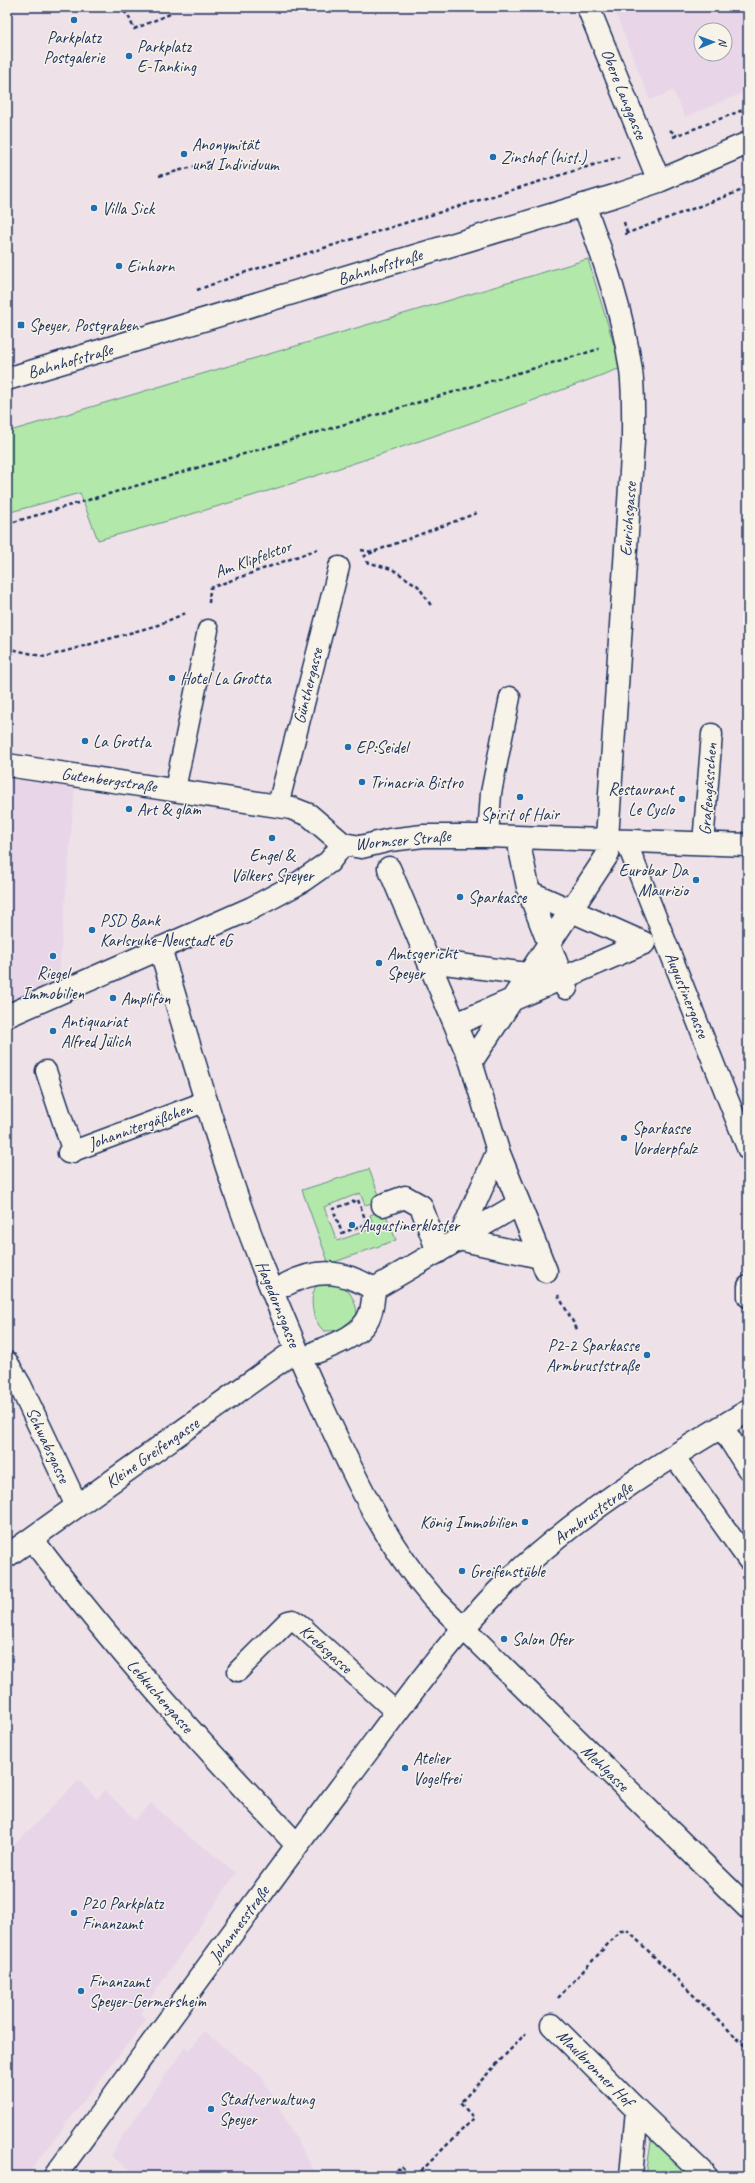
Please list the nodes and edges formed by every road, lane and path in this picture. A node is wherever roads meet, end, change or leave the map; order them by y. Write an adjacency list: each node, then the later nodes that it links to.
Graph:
1 (118, 7): 3 (path)
2 (588, 7): 10 (street, Obere Langgasse)
3 (170, 14)
4 (748, 108): 5 (path)
5 (677, 136)
6 (748, 143): 10 (street, Bahnhofstraße)
7 (212, 162): 9 (path)
8 (601, 163): 14 (path)
9 (158, 176)
10 (659, 181): 12 (street, Bahnhofstraße)
11 (748, 188): 13 (path)
12 (584, 205): 13 (street, Eurichsgasse); 16 (street, Bahnhofstraße)
13 (597, 242): 36 (street, Eurichsgasse)
14 (196, 290)
15 (602, 347): 18 (path)
16 (7, 379)
17 (477, 513): 20 (path)
18 (7, 524)
19 (322, 549): 23 (path, Am Klipfelstor)
20 (356, 550)
21 (358, 560): 24 (path)
22 (339, 567): 32 (lane, Günthergasse)
23 (202, 607)
24 (432, 607)
25 (188, 612): 27 (path)
26 (208, 630): 31 (lane)
27 (7, 648)
28 (510, 697): 33 (lane)
29 (712, 734): 34 (lane, Grafengässchen)
30 (7, 765): 31 (street, Gutenbergstraße)
31 (175, 789): 32 (street, Gutenbergstraße)
32 (278, 806): 35 (street, Gutenbergstraße)
33 (488, 836): 35 (street, Wormser Straße); 36 (street, Wormser Straße)
34 (703, 843): 36 (street, Wormser Straße); 37 (street, Wormser Straße)
35 (343, 844): 43 (street, Wormser Straße)
36 (614, 845): 41 (street); 53 (lane, Augustinergasse)
37 (748, 845)
38 (520, 850): 40 (street)
39 (389, 868): 44 (street)
40 (529, 892): 41 (street); 42 (street)
41 (570, 911): 42 (street); 46 (street)
42 (549, 943): 45 (street); 46 (street)
43 (160, 948): 48 (street, Wormser Straße); 52 (street, Hagedornsgasse)
44 (430, 961): 45 (street); 49 (street)
45 (529, 974): 46 (street); 47 (street)
46 (564, 983): 47 (street)
47 (512, 1000): 49 (street); 50 (street)
48 (7, 1016)
49 (456, 1024): 50 (street)
50 (471, 1062): 54 (street)
51 (46, 1071): 52 (lane, Johannitergäßchen)
52 (207, 1101): 66 (street, Hagedornsgasse)
53 (748, 1150)
54 (498, 1151): 56 (street); 58 (street)
55 (358, 1200): 55 (path)
56 (519, 1204): 58 (street); 60 (street)
57 (383, 1205): 59 (street)
58 (459, 1239): 59 (street); 60 (street)
59 (438, 1252): 63 (street)
60 (543, 1264): 65 (path)
61 (287, 1284): 63 (street)
62 (748, 1286): 64 (lane)
63 (374, 1289): 66 (street, Kleine Greifengasse)
64 (748, 1297)
65 (578, 1331)
66 (306, 1351): 72 (street, Kleine Greifengasse); 76 (street, Hagedornsgasse)
67 (7, 1363): 72 (street, Schwabsgasse)
68 (748, 1411): 69 (street, Armbruststraße)
69 (722, 1427): 70 (street, Armbruststraße); 71 (street)
70 (674, 1456): 75 (lane); 76 (street, Armbruststraße)
71 (748, 1468)
72 (77, 1506): 73 (street, Kleine Greifengasse)
73 (32, 1539): 74 (street, Kleine Greifengasse); 79 (street, Lebkuchengasse)
74 (7, 1556)
75 (748, 1560)
76 (463, 1628): 78 (street, Armbruststraße); 80 (street, Mehlgasse)
77 (238, 1671): 78 (lane, Krebsgasse)
78 (397, 1713): 79 (street, Johannesstraße)
79 (297, 1845): 83 (street, Johannesstraße)
80 (748, 1908)
81 (552, 2025): 82 (street, Maulbronner Hof)
82 (637, 2110): 86 (street, Maulbronner Hof); 87 (street, Maulbronner Hof)
83 (55, 2176)
84 (392, 2176): 85 (path)
85 (411, 2176)
86 (631, 2176)
87 (706, 2176)

